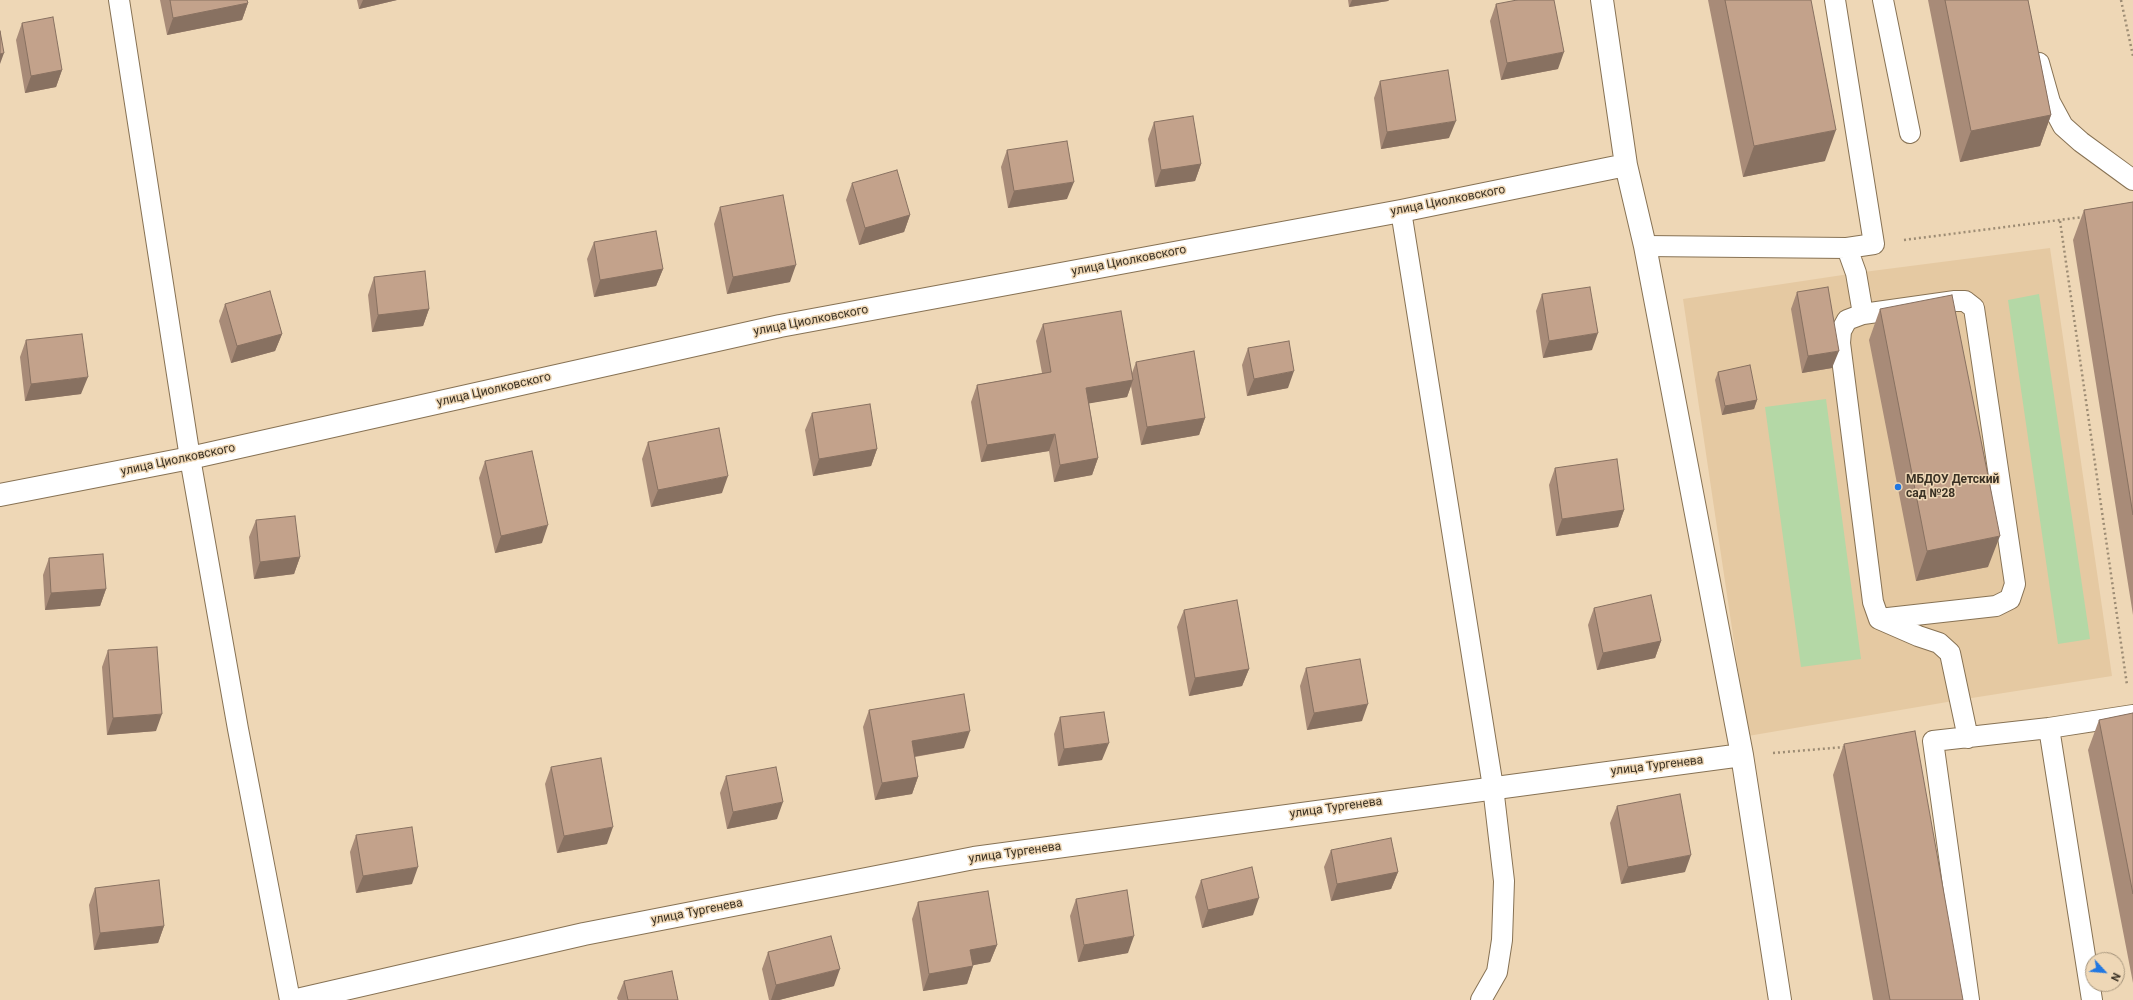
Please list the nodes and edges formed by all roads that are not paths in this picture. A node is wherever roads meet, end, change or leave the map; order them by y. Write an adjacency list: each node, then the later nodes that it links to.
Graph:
1 (119, 0): 13 (lane)
2 (1602, 0): 7 (street)
3 (1835, 0): 11 (lane)
4 (1883, 0): 6 (lane)
5 (2036, 47): 8 (lane)
6 (1910, 133)
7 (1626, 165): 9 (street, улица Циолковского); 10 (street)
8 (2133, 180)
9 (1401, 211): 13 (street, улица Циолковского); 20 (lane)
10 (1644, 246): 11 (lane); 19 (street)
11 (1847, 248): 12 (lane)
12 (1863, 314): 15 (lane); 15 (lane)
13 (190, 458): 14 (street, улица Циолковского); 21 (lane)
14 (0, 496)
15 (1879, 619): 18 (lane)
16 (2132, 715): 17 (lane)
17 (2049, 728): 18 (lane); 26 (lane)
18 (1968, 738): 25 (lane)
19 (1742, 755): 20 (street, улица Тургенева); 24 (street)
20 (1493, 787): 22 (street, улица Тургенева); 23 (lane)
21 (290, 1000)
22 (297, 1000)
23 (1481, 1000)
24 (1780, 1000)
25 (1969, 1000)
26 (2092, 1000)

